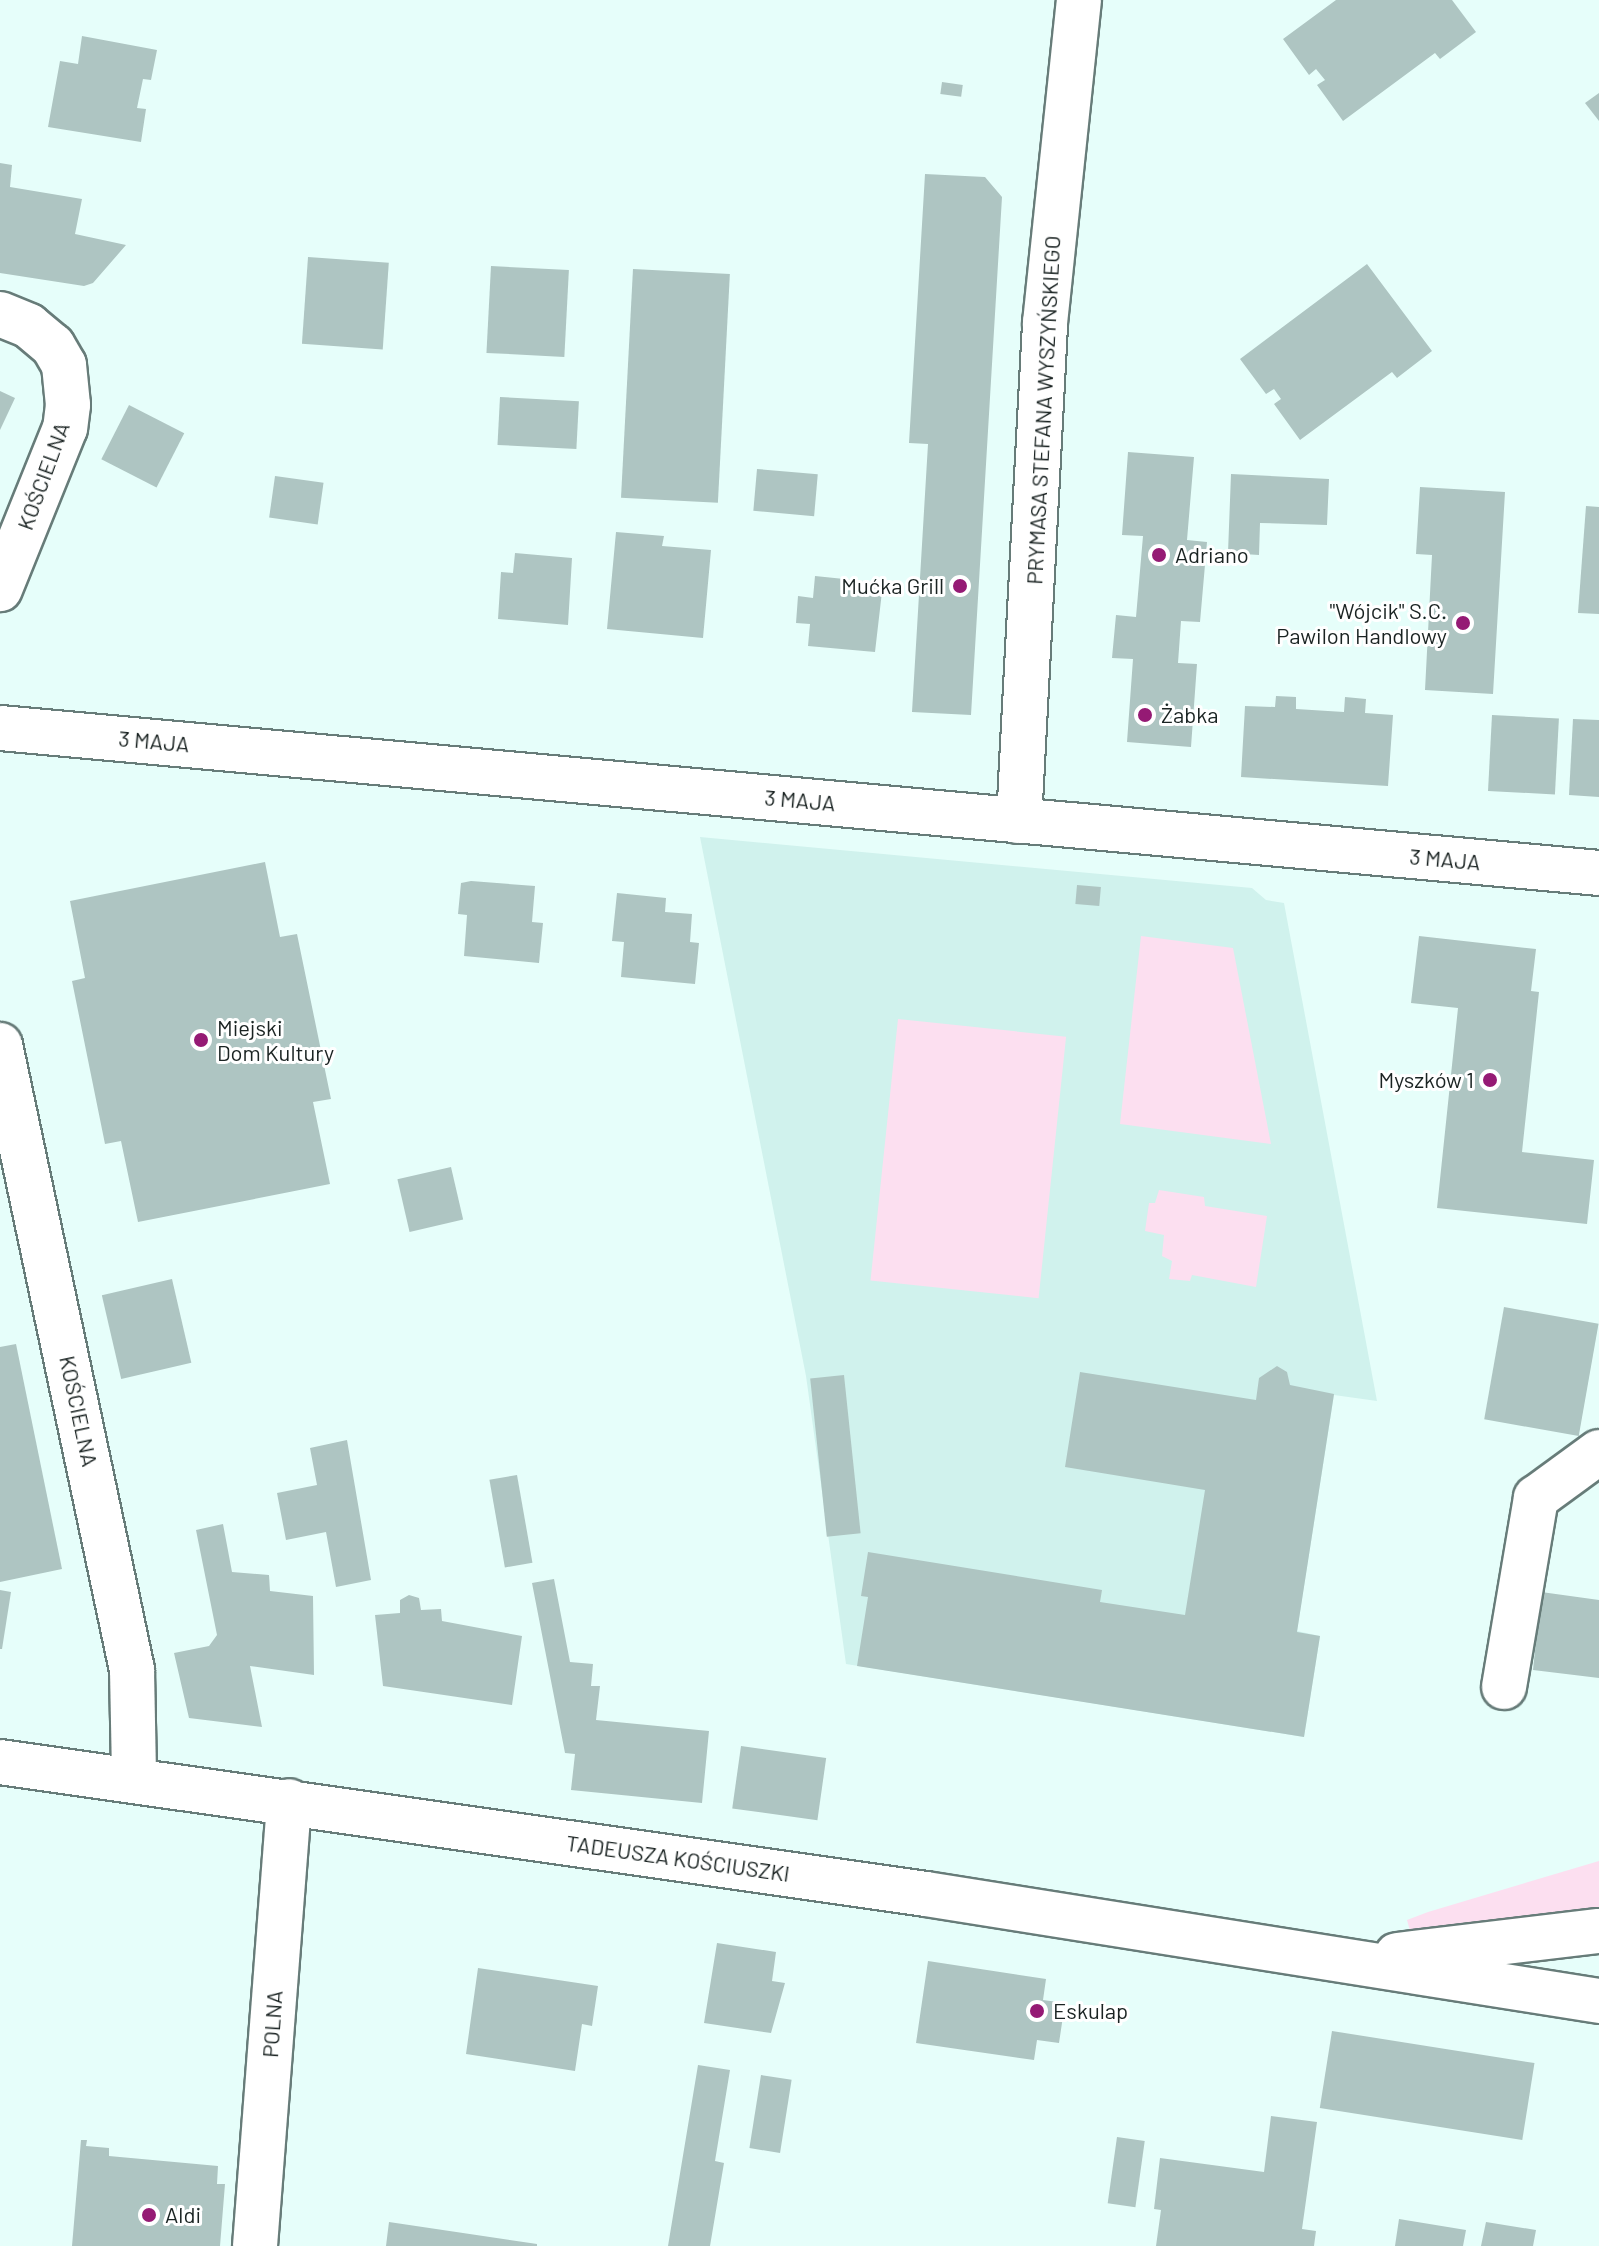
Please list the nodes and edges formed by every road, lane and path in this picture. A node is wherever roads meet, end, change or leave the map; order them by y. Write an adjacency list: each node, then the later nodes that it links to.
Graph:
1 (1079, 0): 5 (street, PRYMASA STEFANA WYSZYŃSKIEGO)
2 (15, 320): 3 (street, KOŚCIELNA)
3 (0, 589)
4 (0, 728): 5 (street, 3 MAJA)
5 (1019, 821): 6 (street, 3 MAJA)
6 (1599, 873)
7 (0, 1045): 11 (street, KOŚCIELNA)
8 (1599, 1452): 9 (street)
9 (1504, 1687)
10 (0, 1762): 11 (street, TADEUSZA KOŚCIUSZKI)
11 (134, 1779): 12 (street, TADEUSZA KOŚCIUSZKI)
12 (289, 1801): 14 (street, TADEUSZA KOŚCIUSZKI); 16 (street, POLNA)
13 (1599, 1931): 14 (street, TADEUSZA KOŚCIUSZKI)
14 (1355, 1960): 15 (street, TADEUSZA KOŚCIUSZKI)
15 (1599, 2001)
16 (255, 2246)

